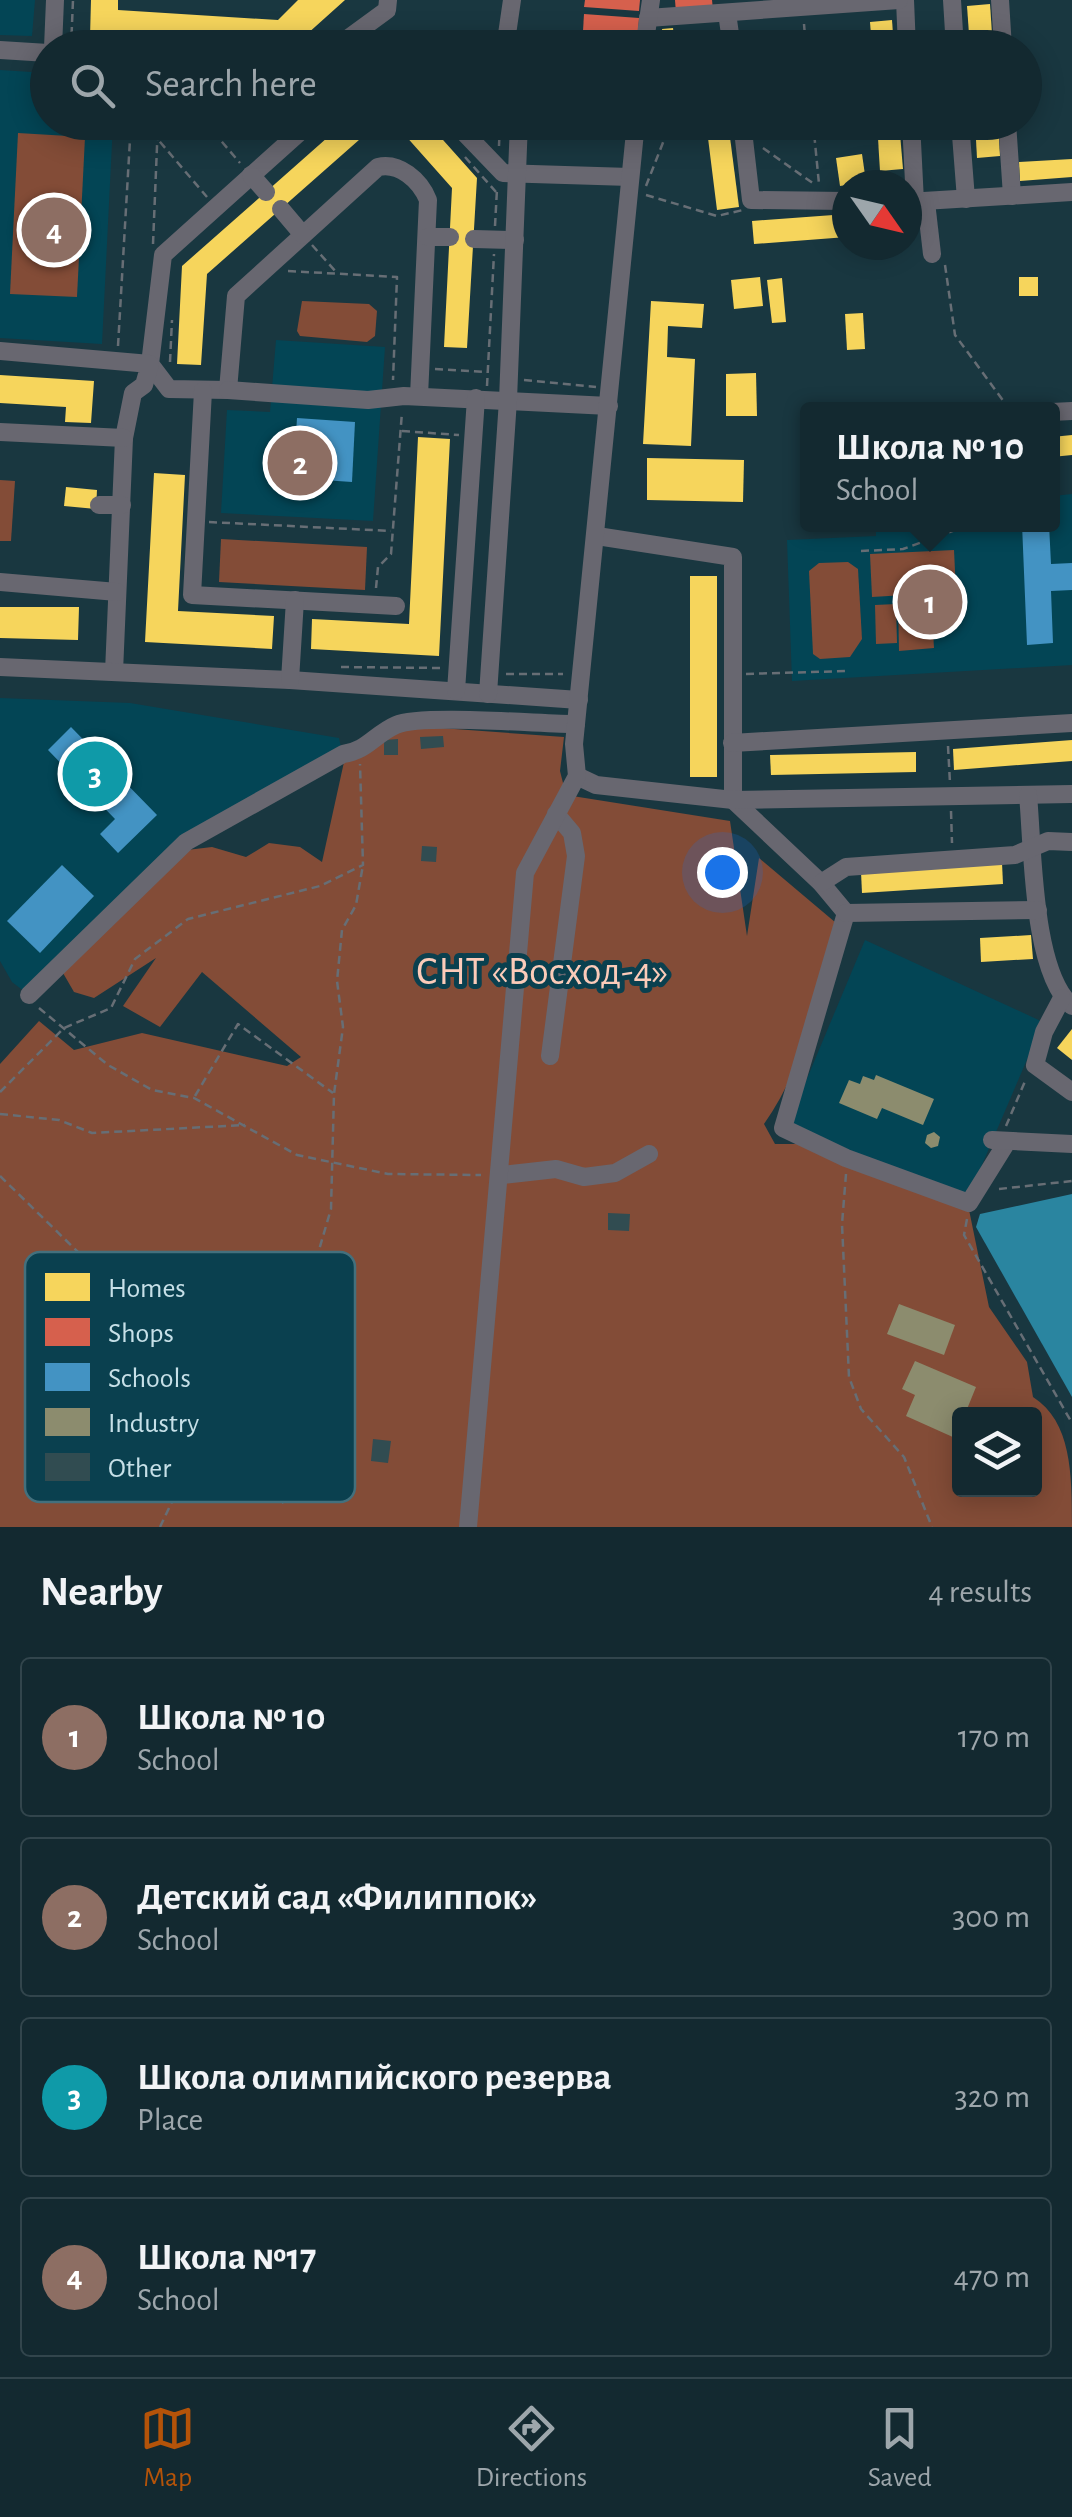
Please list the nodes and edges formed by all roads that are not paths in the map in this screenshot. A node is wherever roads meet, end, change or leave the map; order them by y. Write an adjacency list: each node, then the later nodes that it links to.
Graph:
1 (56, 0): 9 (street)
2 (388, 0): 10 (street)
3 (512, 0): 11 (street)
4 (892, 0): 8 (street); 13 (street)
5 (952, 0): 14 (street)
6 (1000, 0): 15 (street)
7 (650, 9): 8 (street)
8 (728, 13): 12 (street)
9 (54, 30)
10 (360, 30)
11 (508, 30)
12 (730, 30)
13 (901, 30)
14 (954, 30)
15 (1002, 30)
16 (0, 50): 17 (street)
17 (30, 52)
18 (290, 140): 28 (street)
19 (471, 140): 26 (street)
20 (519, 140): 26 (street)
21 (637, 140): 29 (street)
22 (744, 140): 34 (street)
23 (912, 140): 27 (street)
24 (961, 140): 33 (street)
25 (1008, 140): 32 (street)
26 (518, 170): 29 (street); 42 (street)
27 (914, 170)
28 (251, 175): 30 (street); 45 (street)
29 (638, 188): 51 (street)
30 (266, 192)
31 (1072, 192): 32 (street)
32 (1012, 196): 33 (street)
33 (966, 199): 35 (street)
34 (832, 201)
35 (922, 202)
36 (281, 209): 38 (street)
37 (922, 222): 43 (street)
38 (304, 235): 39 (street); 46 (street)
39 (428, 236): 40 (street); 48 (street)
40 (450, 237)
41 (474, 238): 42 (street)
42 (515, 240): 50 (street)
43 (932, 254)
44 (0, 351): 45 (street)
45 (150, 364): 47 (street); 53 (street)
46 (228, 390): 47 (street); 48 (street)
47 (203, 391): 59 (street)
48 (405, 396): 49 (street)
49 (476, 398): 50 (street); 64 (street)
50 (508, 400): 51 (street); 65 (street)
51 (609, 406): 56 (street)
52 (0, 432): 53 (street)
53 (124, 438): 55 (street)
54 (99, 505): 55 (street)
55 (122, 505): 58 (street)
56 (596, 536): 66 (street); 69 (street)
57 (0, 582): 58 (street)
58 (117, 592): 62 (street)
59 (295, 600): 60 (street); 63 (street)
60 (396, 606)
61 (0, 667): 62 (street)
62 (114, 672): 63 (street)
63 (290, 680): 64 (street)
64 (456, 691): 65 (street)
65 (488, 694): 66 (street)
66 (579, 700): 67 (street)
67 (576, 724): 70 (street); 80 (street)
68 (1072, 724): 69 (street)
69 (732, 743): 73 (street)
70 (577, 776): 73 (street); 74 (street)
71 (1072, 794): 72 (street)
72 (1028, 796): 73 (street); 76 (street)
73 (733, 800): 77 (street)
74 (556, 814): 82 (street); 86 (street)
75 (1072, 842): 76 (street)
76 (1033, 847): 77 (street); 78 (street)
77 (822, 883): 79 (street)
78 (1038, 910): 79 (street); 81 (street)
79 (846, 914): 84 (street)
80 (29, 994)
81 (1067, 1002): 83 (street)
82 (550, 1056)
83 (1072, 1092)
84 (1072, 1144)
85 (650, 1154): 86 (street)
86 (502, 1175): 87 (street)
87 (468, 1527)

